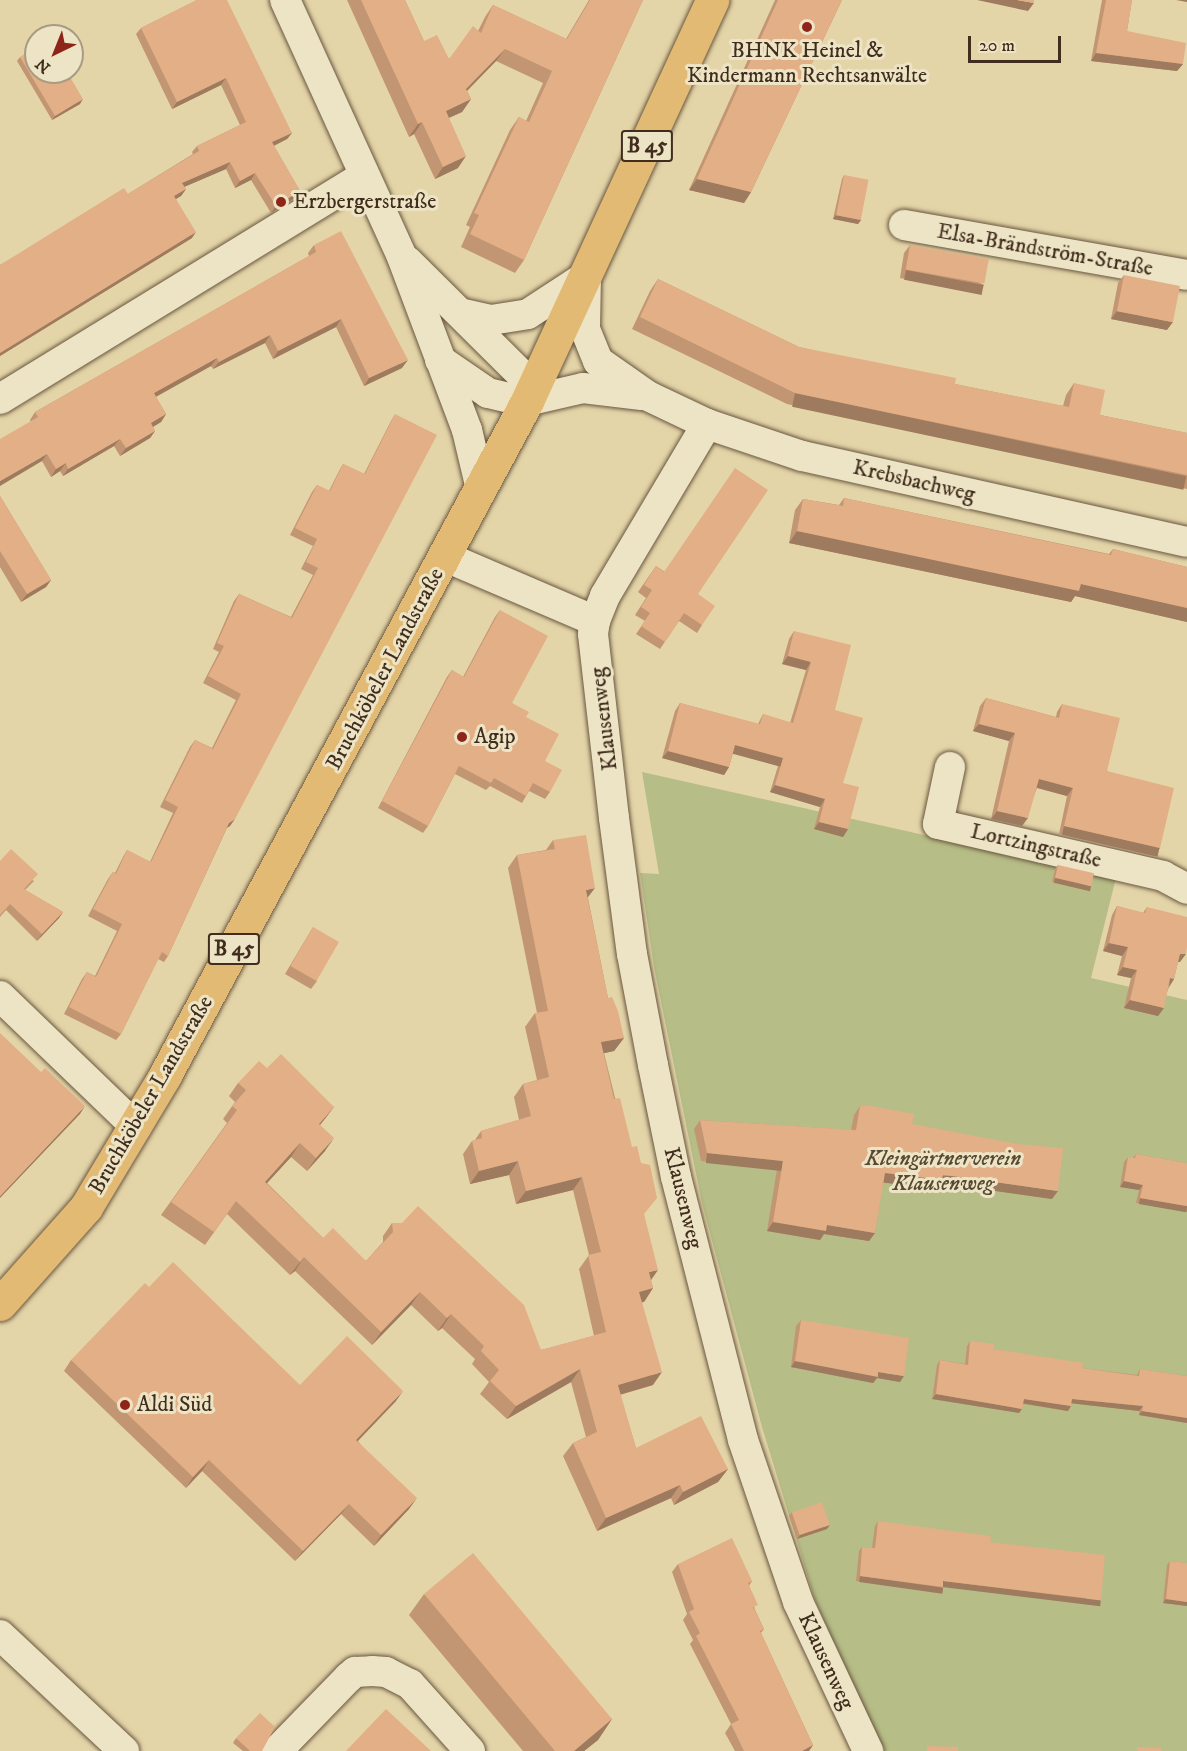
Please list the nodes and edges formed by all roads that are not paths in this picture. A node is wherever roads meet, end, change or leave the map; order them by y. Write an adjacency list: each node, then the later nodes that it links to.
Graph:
1 (285, 0): 3 (street)
2 (712, 0): 7 (main road, Bruchköbeler Landstraße / B 45)
3 (364, 176): 5 (street); 11 (street)
4 (904, 225): 6 (street, Elsa-Brändström-Straße)
5 (402, 257): 8 (street); 9 (street)
6 (1187, 275)
7 (586, 276): 8 (street); 10 (street, Krebsbachweg); 12 (main road, Bruchköbeler Landstraße / B 45)
8 (460, 313): 12 (street)
9 (438, 359): 12 (street); 14 (street)
10 (648, 396): 12 (street, Krebsbachweg); 13 (street, Krebsbachweg)
11 (0, 399)
12 (527, 401): 14 (main road, Bruchköbeler Landstraße / B 45)
13 (707, 424): 15 (street, Krebsbachweg); 17 (street, Klausenweg)
14 (481, 489): 16 (main road, Bruchköbeler Landstraße / B 45)
15 (1187, 542)
16 (446, 556): 17 (street); 21 (main road, Bruchköbeler Landstraße / B 45)
17 (595, 621): 27 (street, Klausenweg)
18 (950, 767): 19 (street, Lortzingstraße)
19 (1187, 889)
20 (0, 996): 21 (street)
21 (136, 1127): 22 (main road, Bruchköbeler Landstraße / B 45)
22 (0, 1304)
23 (0, 1635): 24 (street)
24 (124, 1751)
25 (277, 1751): 26 (street)
26 (470, 1751)
27 (868, 1751)

